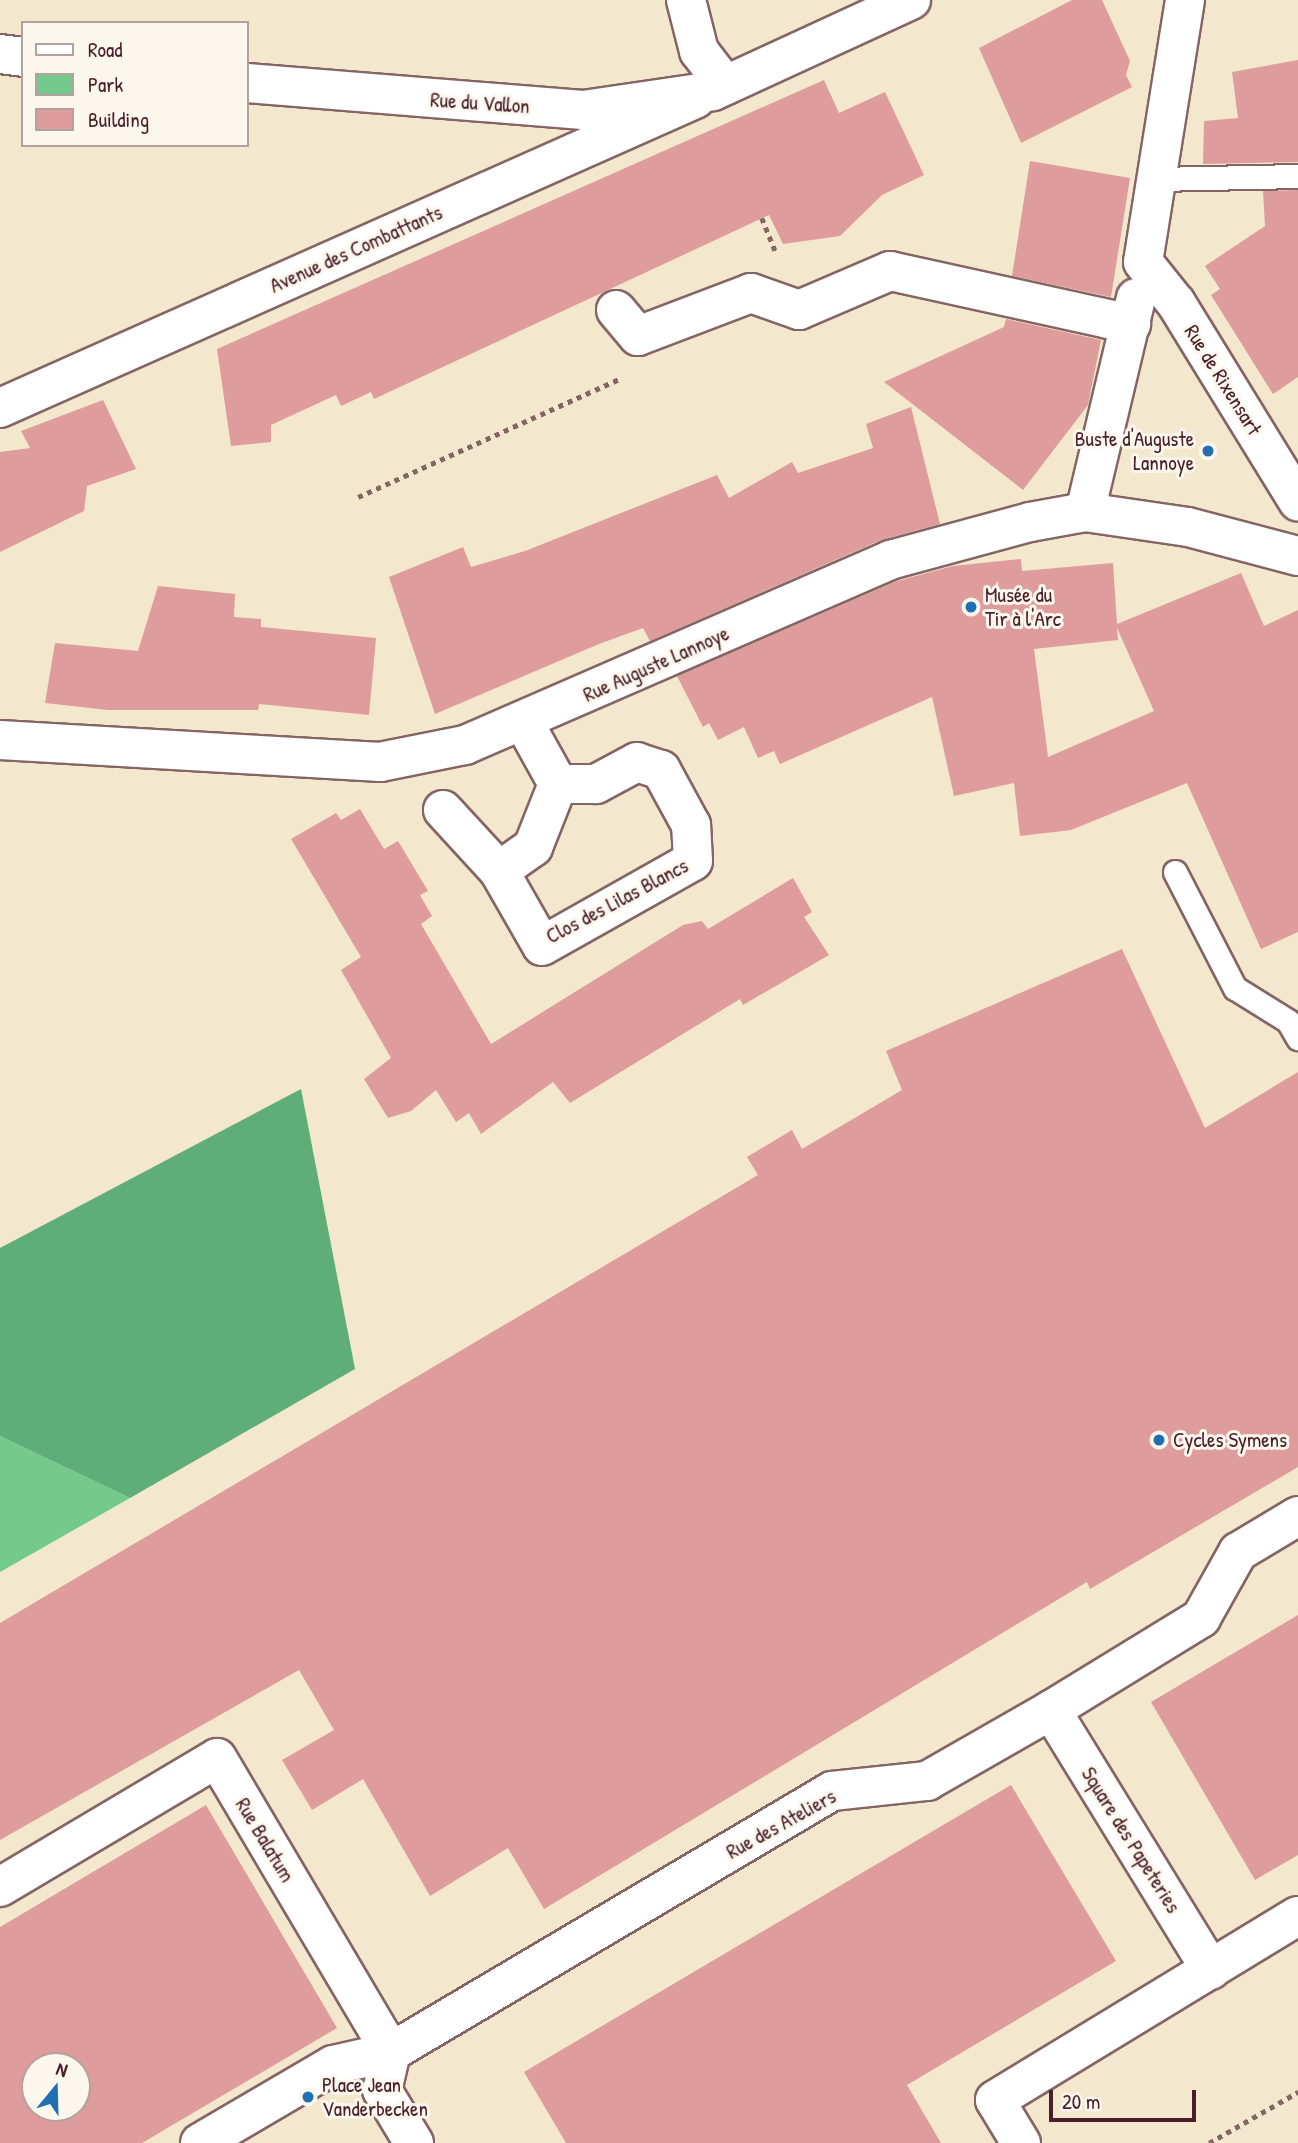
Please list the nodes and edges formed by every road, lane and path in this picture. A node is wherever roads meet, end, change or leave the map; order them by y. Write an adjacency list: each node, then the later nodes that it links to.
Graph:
1 (686, 0): 7 (street)
2 (911, 0): 7 (street, Avenue des Combattants)
3 (1185, 0): 9 (street)
4 (0, 54): 5 (street)
5 (21, 57)
6 (248, 83): 7 (street, Rue du Vallon)
7 (719, 88): 14 (street, Avenue des Combattants)
8 (1298, 176): 9 (lane)
9 (1156, 179): 10 (street)
10 (1143, 262): 12 (street); 16 (street, Rue de Rixensart)
11 (616, 310): 12 (street)
12 (1131, 324): 17 (street)
13 (633, 373): 15 (path)
14 (0, 408)
15 (358, 497)
16 (1298, 501)
17 (1085, 512): 18 (street, Rue Auguste Lannoye); 19 (street, Rue Auguste Lannoye)
18 (1298, 556)
19 (523, 722): 20 (street, Rue Auguste Lannoye); 21 (street)
20 (0, 740)
21 (558, 784): 23 (street); 23 (street, Clos des Lilas Blancs)
22 (443, 810): 23 (street, Clos des Lilas Blancs)
23 (499, 871)
24 (1175, 872): 25 (lane)
25 (1298, 1038)
26 (1298, 1516): 27 (street, Rue des Ateliers)
27 (1051, 1710): 30 (street, Square des Papeteries); 31 (street, Rue des Ateliers)
28 (0, 1887): 31 (street, Rue Balatum)
29 (1298, 1916): 30 (street)
30 (1210, 1970): 35 (street)
31 (391, 2052): 33 (street); 34 (street)
32 (1298, 2092): 36 (path)
33 (200, 2143)
34 (414, 2143)
35 (1021, 2143)
36 (1209, 2143)

